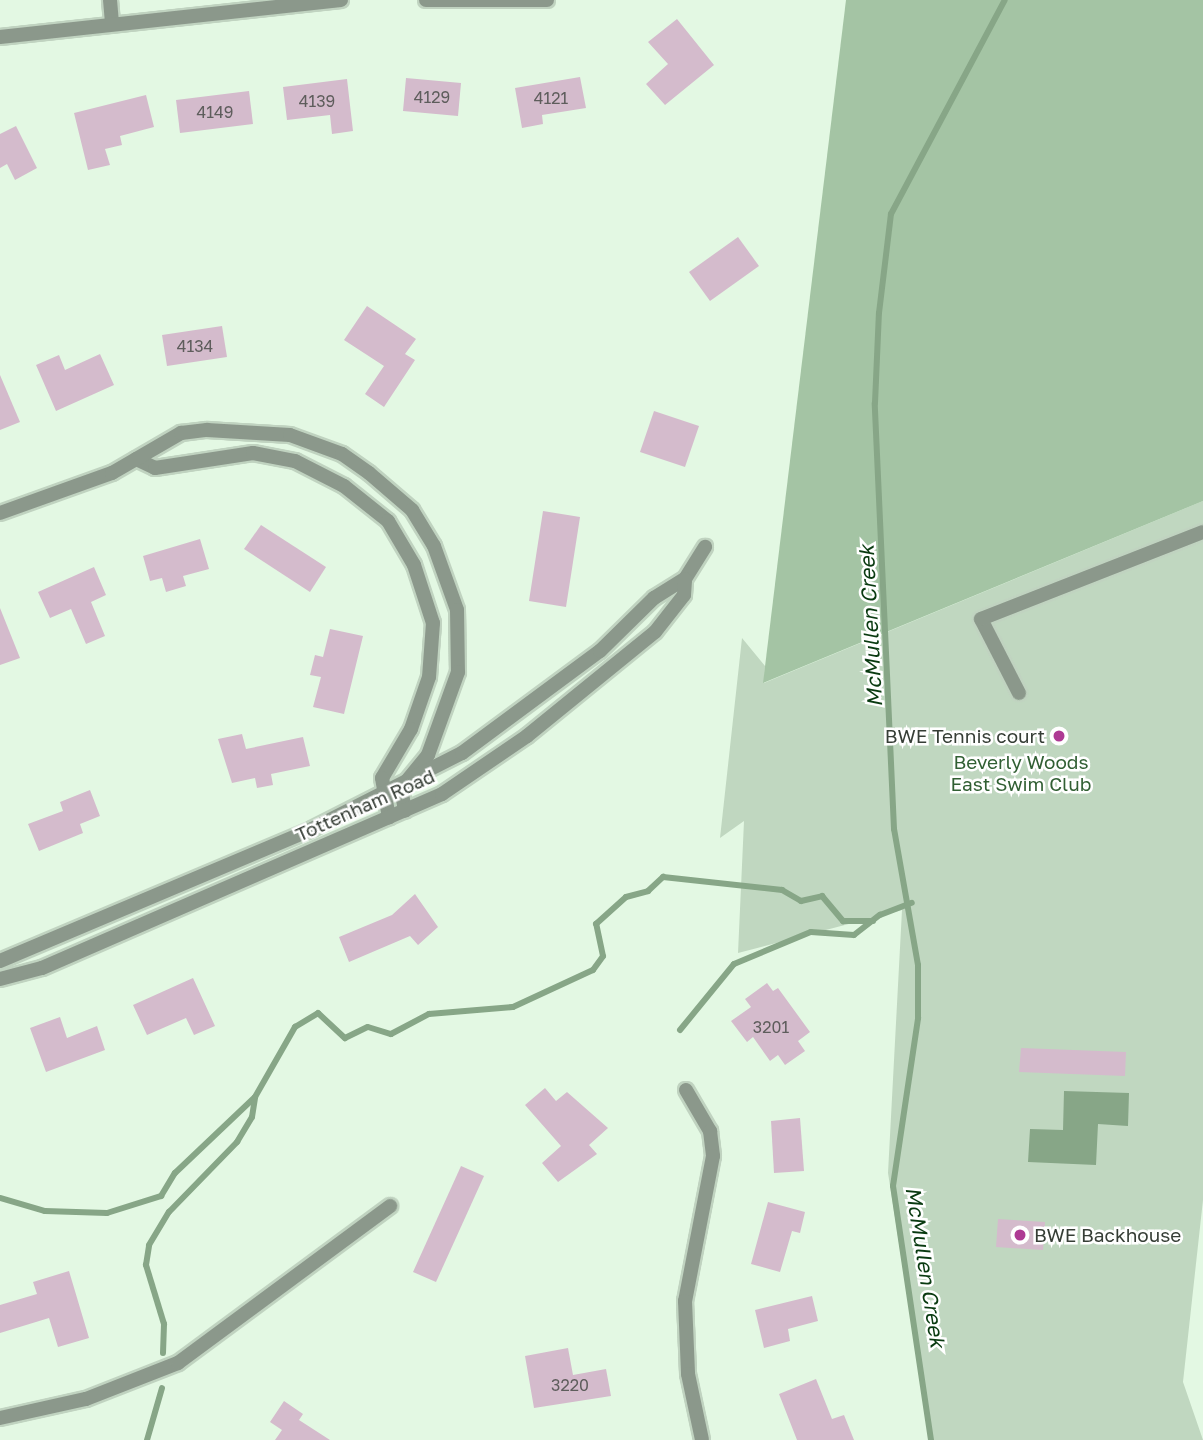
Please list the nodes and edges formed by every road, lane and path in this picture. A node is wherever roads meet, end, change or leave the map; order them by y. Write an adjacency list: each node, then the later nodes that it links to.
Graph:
1 (110, 0): 5 (street)
2 (341, 0): 5 (street)
3 (426, 0): 4 (street)
4 (547, 0)
5 (113, 22): 6 (street)
6 (0, 37)
7 (136, 459): 8 (street); 13 (street); 14 (street)
8 (0, 513)
9 (1203, 532): 12 (street)
10 (705, 547): 11 (street, Tottenham Road)
11 (685, 579): 13 (street, Tottenham Road); 15 (street, Tottenham Road)
12 (1019, 693)
13 (401, 788): 14 (street, Tottenham Road); 15 (street)
14 (381, 797): 16 (street); 17 (street, Tottenham Road)
15 (405, 811): 16 (street, Tottenham Road)
16 (389, 817): 18 (street, Tottenham Road)
17 (0, 961)
18 (0, 979)
19 (686, 1090): 22 (street)
20 (390, 1206): 21 (street)
21 (0, 1419)
22 (702, 1440)

